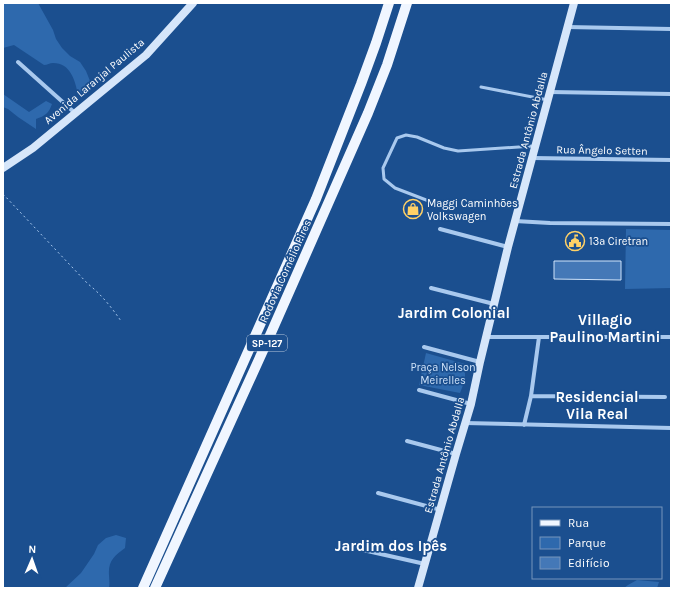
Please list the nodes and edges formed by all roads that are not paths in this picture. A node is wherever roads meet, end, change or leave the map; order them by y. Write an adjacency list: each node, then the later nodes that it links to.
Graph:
1 (193, 3): 11 (street, Avenida Laranjal Paulista)
2 (389, 3): 41 (main road, Rodovia Cornélio Pires / SP-127)
3 (407, 3): 42 (main road, Rodovia Cornélio Pires / SP-127)
4 (574, 3): 5 (street, Estrada Antônio Abdalla)
5 (567, 27): 6 (street); 10 (street, Estrada Antônio Abdalla)
6 (671, 29)
7 (18, 62): 11 (street)
8 (481, 87): 10 (lane)
9 (671, 94): 10 (street)
10 (549, 96): 12 (street, Estrada Antônio Abdalla)
11 (75, 112): 15 (street, Avenida Laranjal Paulista)
12 (535, 146): 13 (street, Estrada Antônio Abdalla); 16 (lane)
13 (532, 158): 14 (street, Rua Ângelo Setten); 17 (street, Estrada Antônio Abdalla)
14 (671, 160)
15 (3, 168)
16 (447, 208)
17 (515, 221): 18 (street); 20 (street, Estrada Antônio Abdalla)
18 (671, 224)
19 (440, 229): 20 (street)
20 (508, 247): 22 (street, Estrada Antônio Abdalla)
21 (432, 288): 22 (street)
22 (494, 304): 23 (street, Estrada Antônio Abdalla)
23 (486, 337): 24 (street); 27 (street, Estrada Antônio Abdalla)
24 (539, 337): 25 (street); 29 (street)
25 (671, 337)
26 (424, 347): 27 (street)
27 (480, 362): 31 (street, Estrada Antônio Abdalla)
28 (420, 390): 31 (street)
29 (531, 396): 30 (street); 33 (street)
30 (665, 397)
31 (471, 404): 32 (street, Estrada Antônio Abdalla)
32 (465, 423): 33 (street); 36 (street, Estrada Antônio Abdalla)
33 (524, 425): 34 (street)
34 (671, 428)
35 (407, 441): 36 (street)
36 (456, 454): 38 (street, Estrada Antônio Abdalla)
37 (378, 493): 38 (street)
38 (441, 510): 40 (street, Estrada Antônio Abdalla)
39 (363, 550): 40 (street)
40 (424, 564): 43 (street, Estrada Antônio Abdalla)
41 (143, 588)
42 (154, 588)
43 (418, 588)

